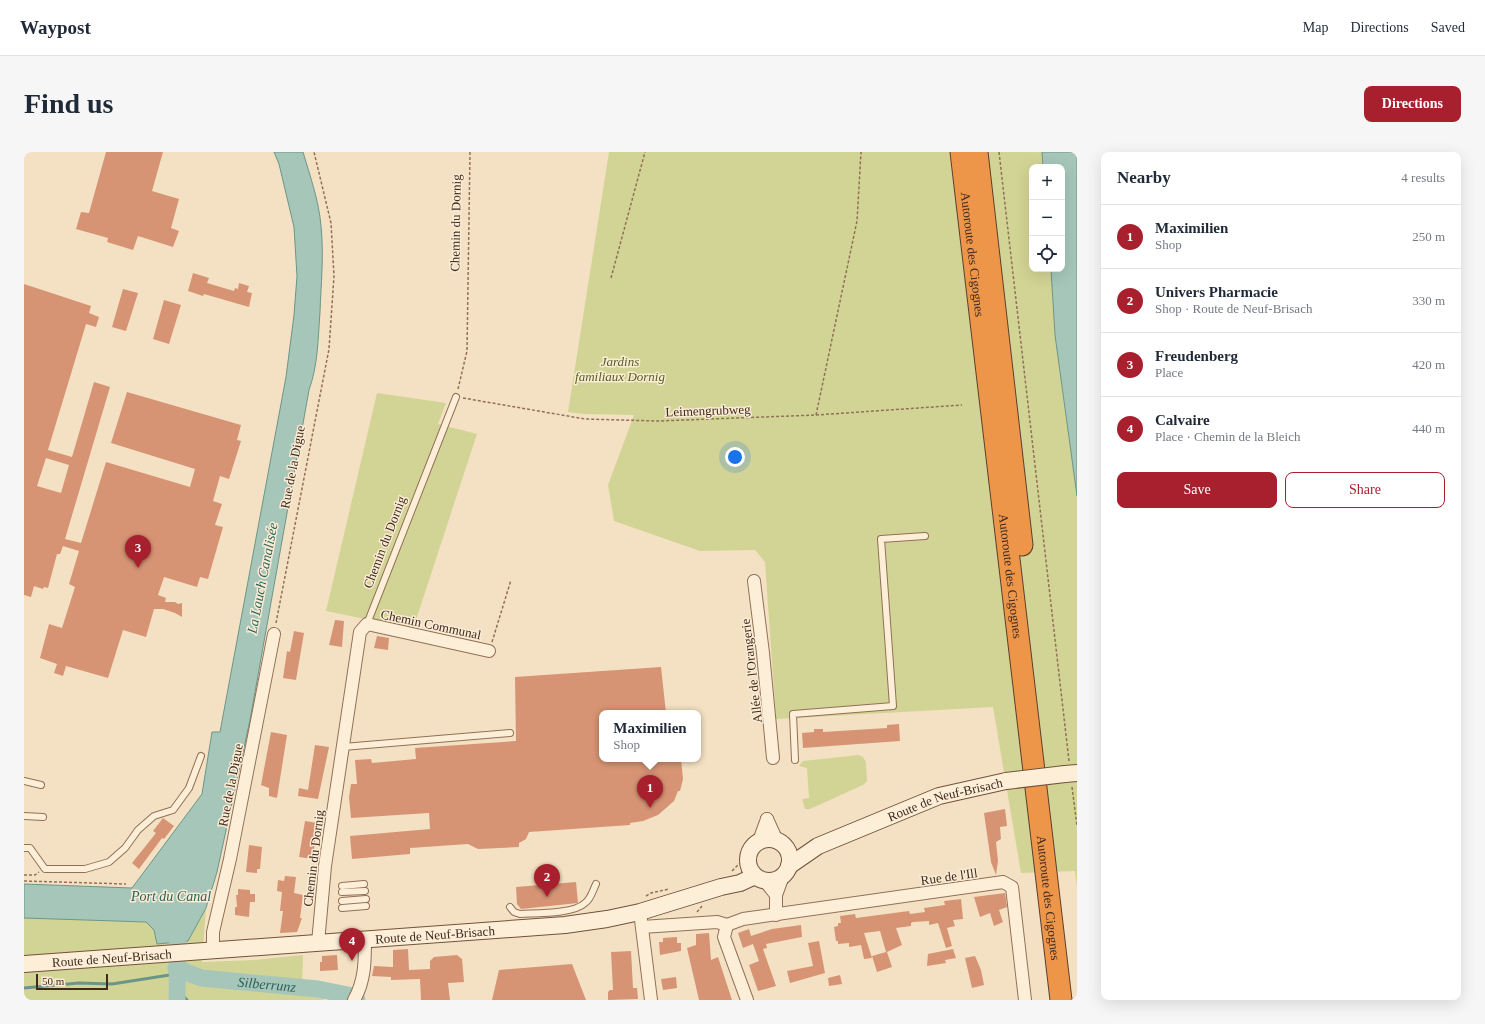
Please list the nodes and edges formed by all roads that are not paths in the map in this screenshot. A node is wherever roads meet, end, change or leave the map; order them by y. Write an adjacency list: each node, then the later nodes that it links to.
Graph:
1 (961, 152): 46 (highway, Autoroute des Cigognes)
2 (977, 152): 47 (highway, Autoroute des Cigognes)
3 (456, 397): 6 (lane, Chemin du Dornig)
4 (925, 536): 13 (lane)
5 (754, 581): 12 (street, Allée de l'Orangerie)
6 (367, 624): 8 (street, Chemin Communal); 10 (street, Chemin du Dornig)
7 (274, 634): 40 (street, Rue de la Digue)
8 (489, 651)
9 (510, 733): 10 (lane)
10 (343, 747): 39 (street, Chemin du Dornig)
11 (201, 756): 21 (lane)
12 (773, 758)
13 (796, 760)
14 (1071, 774): 20 (main road, Route de Neuf-Brisach, bridge)
15 (24, 781): 16 (lane)
16 (41, 785)
17 (24, 816): 18 (lane)
18 (43, 817)
19 (780, 842): 20 (main road, Route de Neuf-Brisach); 22 (main road); 23 (main road)
20 (818, 846): 23 (main road, Route de Neuf-Brisach)
21 (24, 848)
22 (748, 858): 24 (main road); 26 (main road, Route de Neuf-Brisach)
23 (786, 871): 24 (main road); 29 (street)
24 (759, 878): 26 (main road, Route de Neuf-Brisach); 29 (street)
25 (596, 884): 33 (lane)
26 (721, 887): 36 (main road, Route de Neuf-Brisach)
27 (365, 888): 28 (lane)
28 (342, 889)
29 (776, 895): 35 (street)
30 (366, 899): 31 (lane)
31 (342, 901)
32 (366, 906): 34 (lane)
33 (510, 907)
34 (342, 908)
35 (776, 915): 37 (street, Rue de l'Ill); 45 (street, Rue de l'Ill)
36 (641, 919): 37 (street); 38 (main road, Route de Neuf-Brisach); 43 (street)
37 (727, 925): 44 (street)
38 (365, 940): 39 (main road, Route de Neuf-Brisach); 42 (street)
39 (318, 943): 40 (main road, Route de Neuf-Brisach)
40 (206, 951): 41 (main road, Route de Neuf-Brisach)
41 (24, 964)
42 (356, 996)
43 (651, 1000)
44 (747, 1000)
45 (1025, 1000)
46 (1062, 1000)
47 (1075, 1000)

